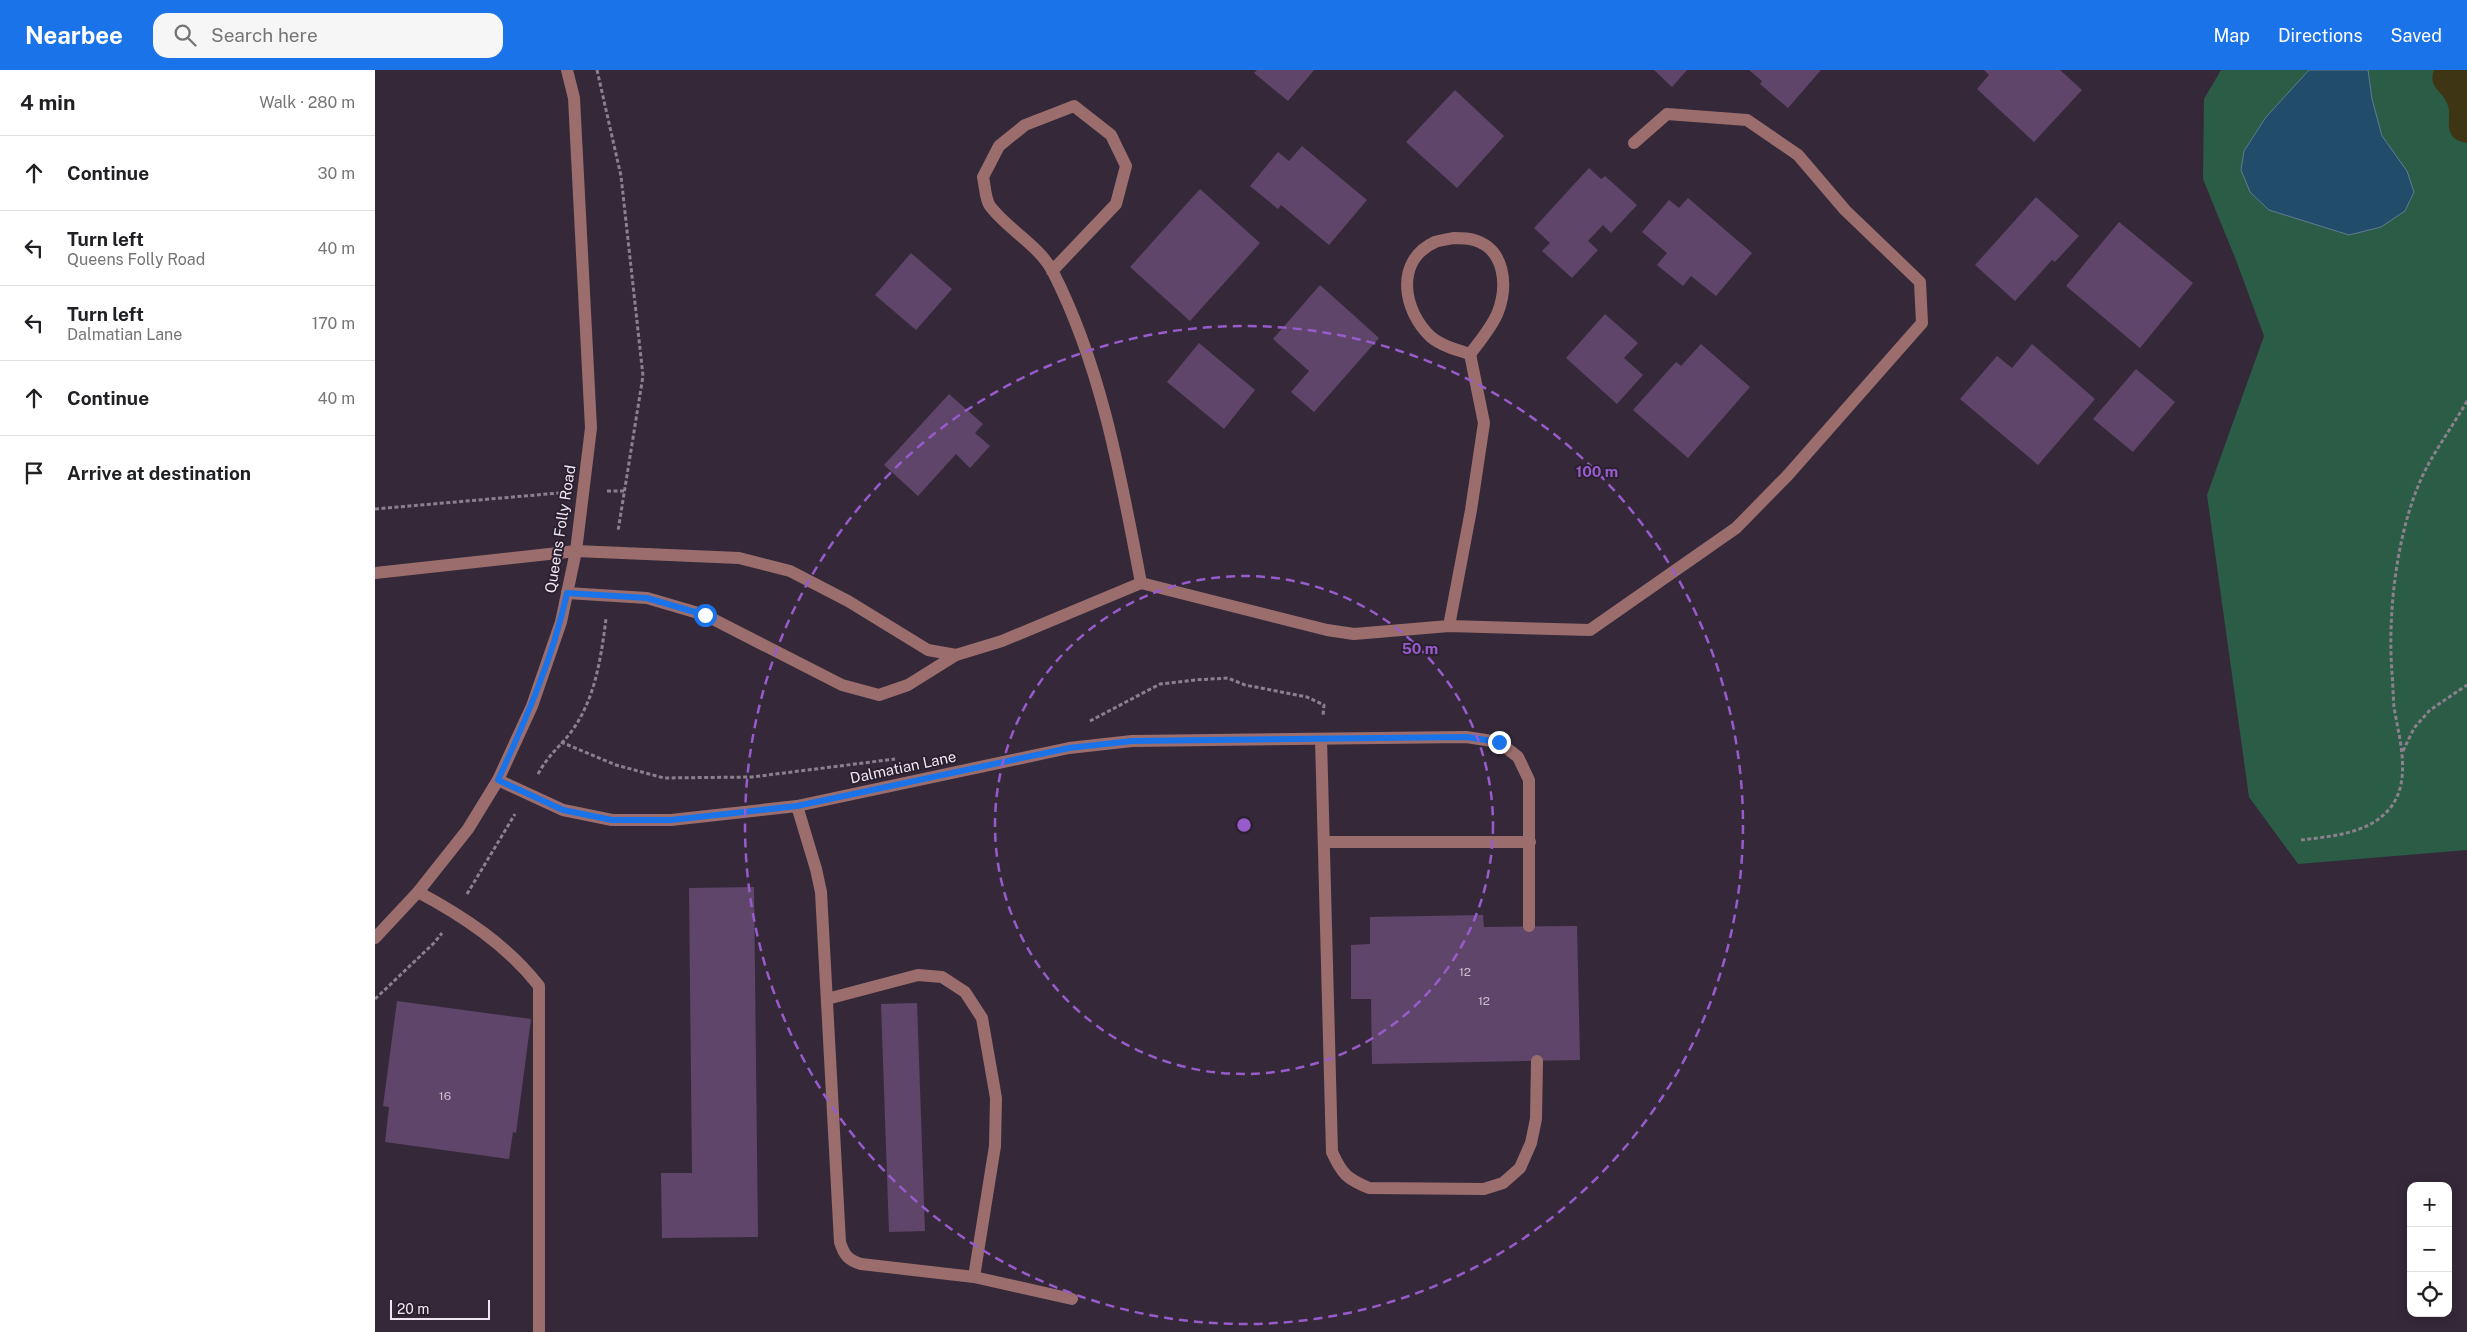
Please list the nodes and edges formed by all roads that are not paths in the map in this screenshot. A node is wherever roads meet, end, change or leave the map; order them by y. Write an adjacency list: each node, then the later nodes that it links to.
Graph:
1 (567, 70): 5 (street, Queens Folly Road)
2 (1634, 142): 9 (street)
3 (1052, 271): 3 (street); 7 (street)
4 (1470, 354): 4 (street); 9 (street)
5 (576, 551): 6 (street); 8 (street, Queens Folly Road); 10 (street)
6 (375, 573)
7 (1141, 583): 9 (street); 10 (street)
8 (567, 593): 10 (street); 12 (street, Queens Folly Road)
9 (1449, 626)
10 (956, 655)
11 (1321, 739): 13 (street, Dalmatian Lane); 14 (street); 15 (street, Dalmatian Lane)
12 (498, 780): 13 (street, Dalmatian Lane); 16 (street, Queens Folly Road)
13 (797, 806): 19 (street)
14 (1324, 842): 15 (street); 20 (street)
15 (1530, 842): 17 (street, Dalmatian Lane)
16 (418, 892): 18 (street, Queens Folly Road); 23 (street)
17 (1529, 926)
18 (375, 938)
19 (827, 999): 21 (street); 21 (street)
20 (1537, 1061)
21 (974, 1277): 22 (street)
22 (1072, 1299)
23 (539, 1332)

